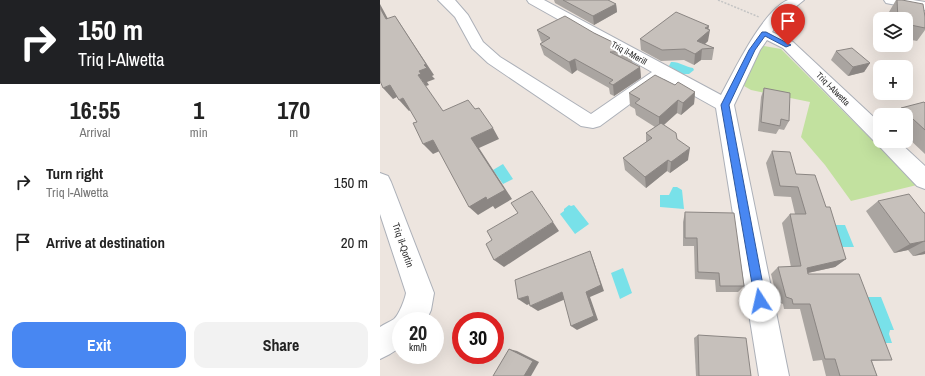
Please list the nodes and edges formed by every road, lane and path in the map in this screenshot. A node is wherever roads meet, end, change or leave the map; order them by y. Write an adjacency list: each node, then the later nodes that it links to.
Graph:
1 (445, 0): 8 (street)
2 (534, 0): 8 (street, Triq il-Merill)
3 (718, 0): 7 (path)
4 (797, 0): 7 (street)
5 (891, 0): 6 (street)
6 (925, 6)
7 (768, 28): 9 (street); 10 (street, Triq l-Alwetta)
8 (663, 72): 9 (street, Triq il-Merill)
9 (725, 105): 17 (street)
10 (873, 128)
11 (893, 148): 12 (street)
12 (925, 180)
13 (380, 182): 14 (street, Triq il-Qortin)
14 (412, 312)
15 (392, 334): 16 (street)
16 (380, 344)
17 (774, 376)

